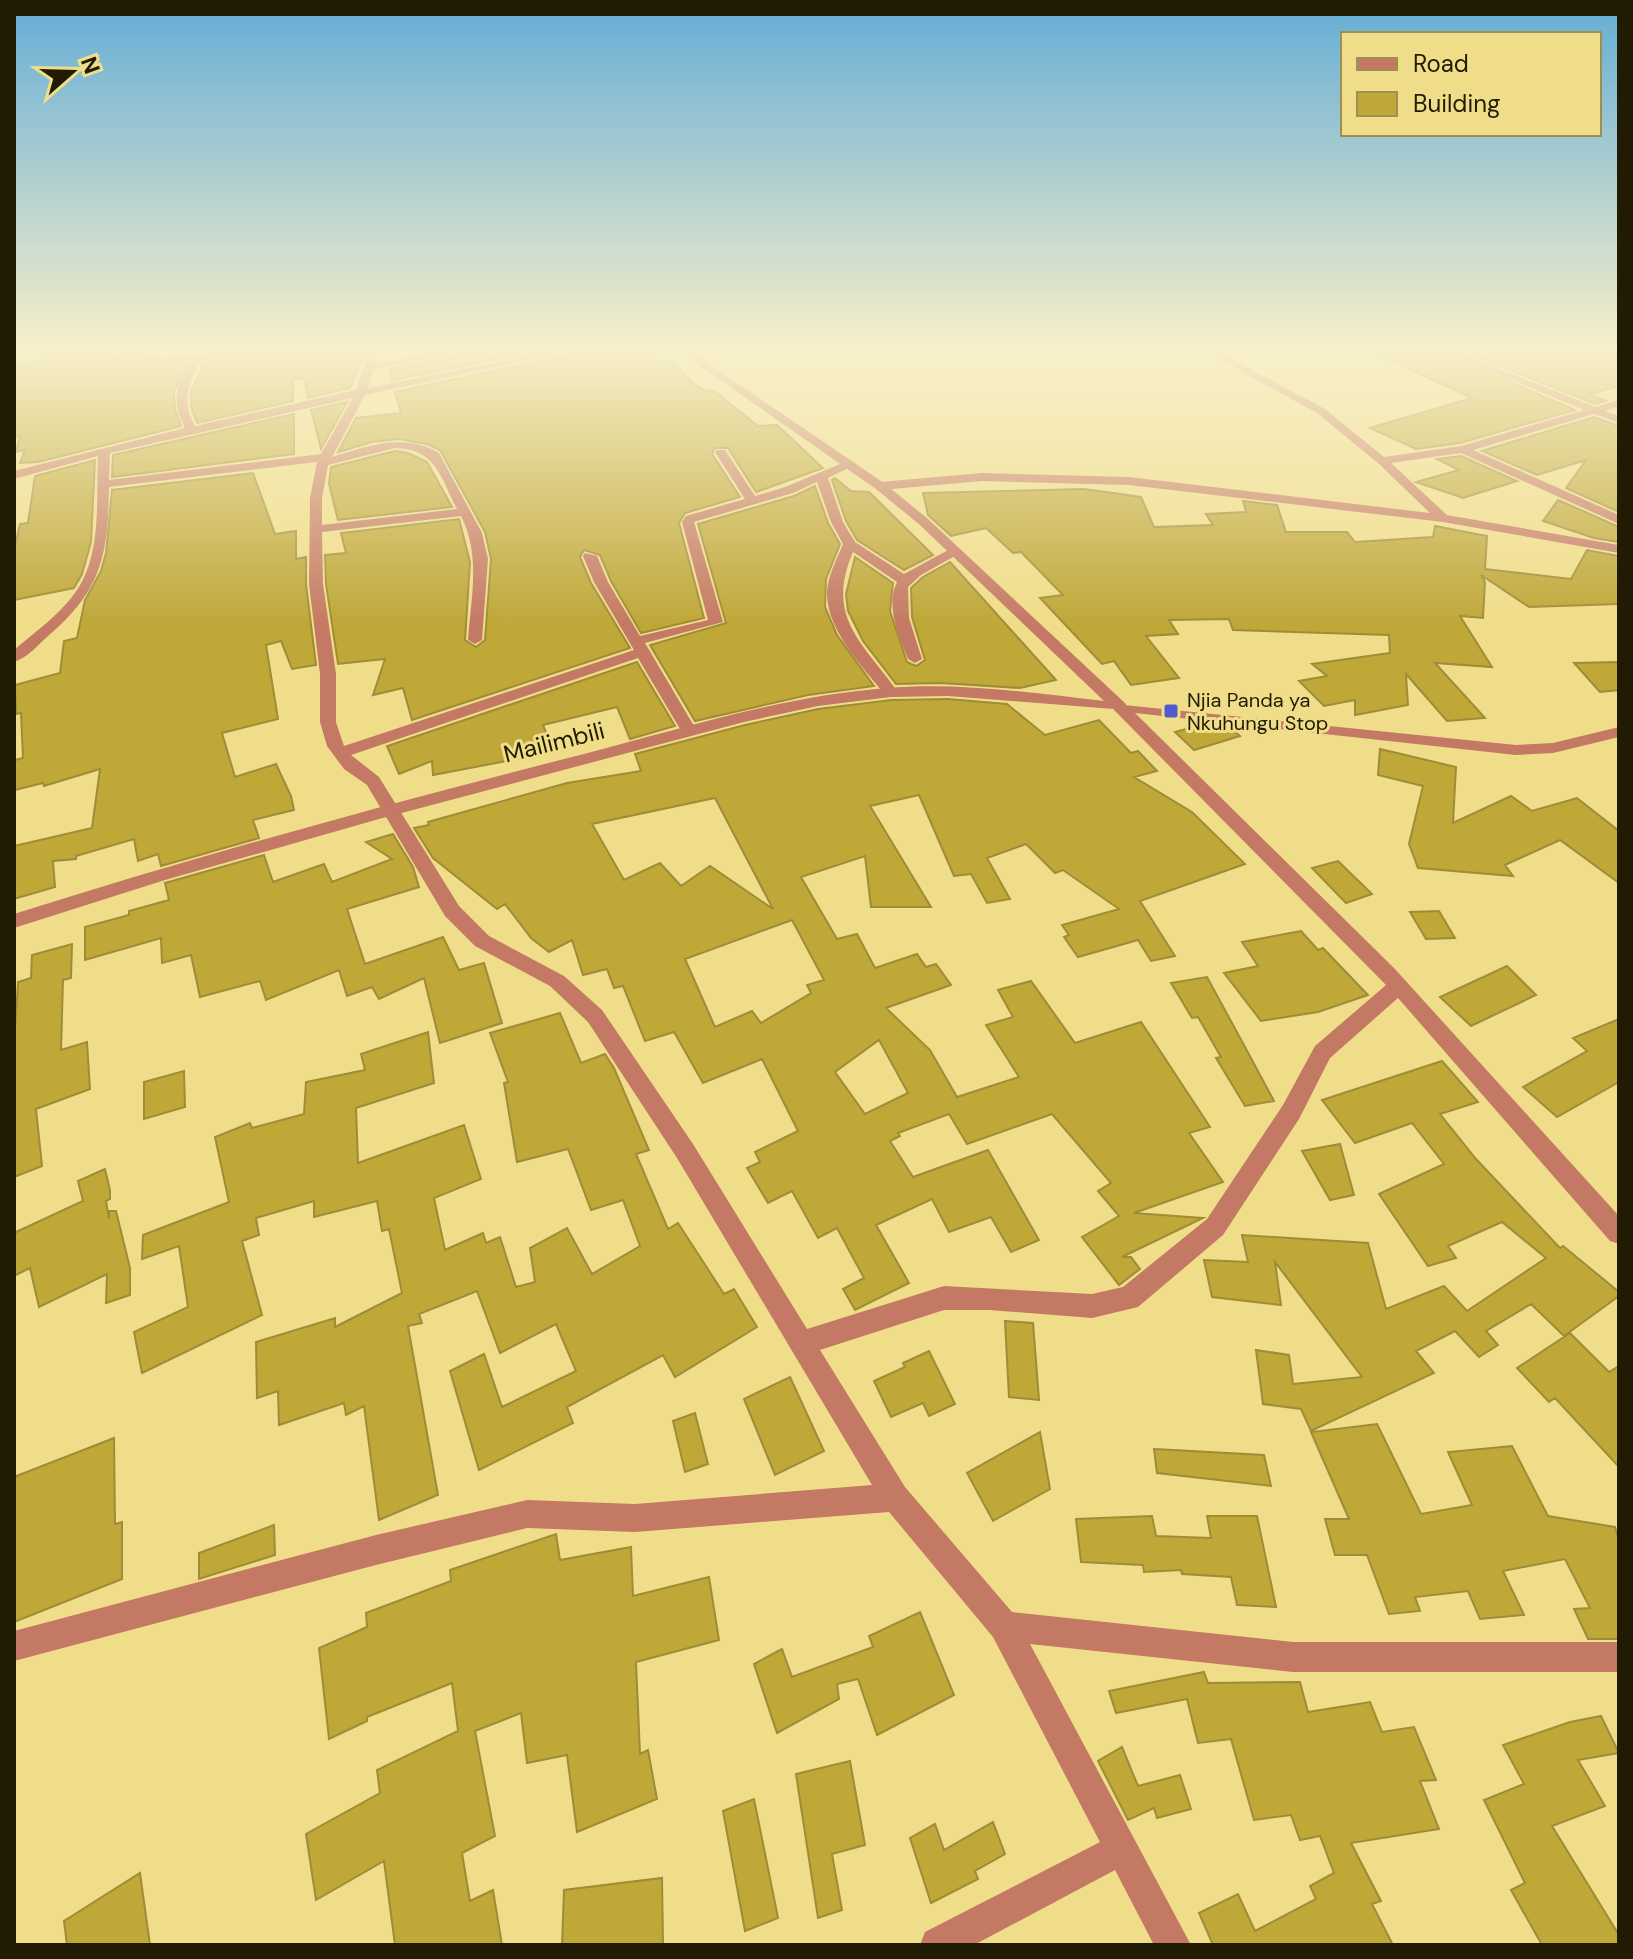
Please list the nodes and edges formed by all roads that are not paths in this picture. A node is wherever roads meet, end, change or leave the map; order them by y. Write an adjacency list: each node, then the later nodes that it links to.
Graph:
1 (136, 442): 7 (street)
2 (334, 442): 9 (street)
3 (817, 442): 11 (street)
4 (1359, 442): 10 (street)
5 (1486, 442): 6 (street)
6 (1462, 449): 10 (street); 19 (street)
7 (104, 451): 12 (street); 14 (street)
8 (721, 452): 16 (street)
9 (324, 460): 14 (street); 17 (street); 20 (street)
10 (1382, 461): 18 (street)
11 (849, 464): 13 (street); 15 (street)
12 (14, 475)
13 (822, 478): 16 (street); 21 (street)
14 (102, 484): 28 (street)
15 (880, 486): 18 (street); 23 (street)
16 (752, 501): 27 (street)
17 (465, 512): 20 (street); 26 (street)
18 (1443, 518): 22 (street)
19 (1619, 520)
20 (318, 529): 34 (street)
21 (850, 544): 25 (street); 30 (street)
22 (1619, 549)
23 (955, 552): 25 (street); 31 (street)
24 (590, 556): 27 (street)
25 (903, 580): 29 (street)
26 (475, 640)
27 (639, 646): 32 (street); 34 (street)
28 (14, 658)
29 (915, 659)
30 (890, 692): 31 (street, Mailimbili); 32 (street, Mailimbili)
31 (1120, 707): 33 (street, Mailimbili); 37 (street)
32 (689, 731): 35 (street, Mailimbili)
33 (1619, 732)
34 (341, 753): 35 (street)
35 (391, 808): 36 (street, Mailimbili); 39 (street)
36 (14, 921)
37 (1399, 986): 38 (street); 39 (street)
38 (1619, 1233)
39 (800, 1344): 40 (street)
40 (895, 1497): 41 (street); 42 (street)
41 (1004, 1626): 43 (street); 44 (street)
42 (14, 1646)
43 (1619, 1657)
44 (1121, 1849): 45 (street); 46 (street)
45 (938, 1945)
46 (1173, 1945)

